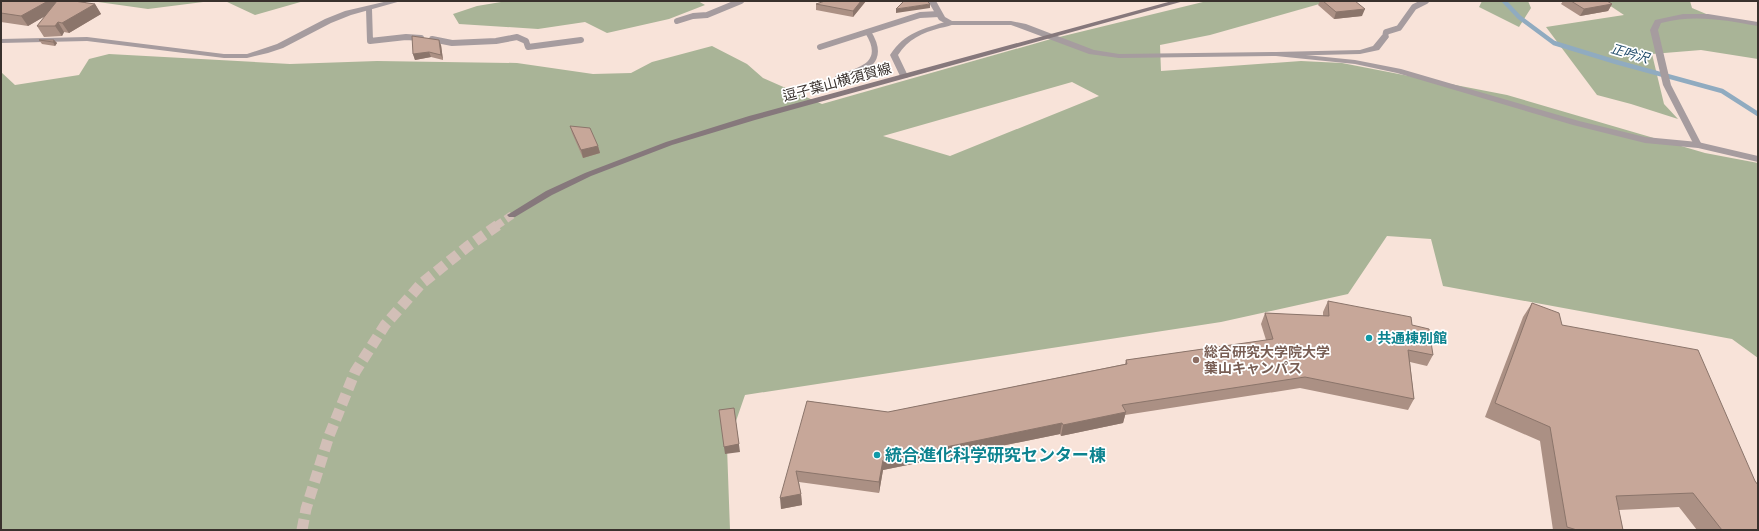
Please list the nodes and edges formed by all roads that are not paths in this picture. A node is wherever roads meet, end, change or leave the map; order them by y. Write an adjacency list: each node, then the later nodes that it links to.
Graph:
1 (397, 1): 6 (street)
2 (740, 1): 8 (lane)
3 (932, 1): 7 (street)
4 (1180, 1): 17 (main road, 逗子葉山横須賀線)
5 (1426, 1): 12 (lane)
6 (369, 9): 13 (lane); 14 (street)
7 (939, 14): 9 (street); 11 (lane)
8 (677, 21)
9 (951, 23): 16 (street); 17 (street)
10 (1758, 24): 19 (street)
11 (868, 32): 15 (lane); 18 (lane)
12 (1385, 37): 16 (street)
13 (581, 40)
14 (1, 41)
15 (820, 47)
16 (1276, 54): 19 (street)
17 (904, 76): 21 (main road, 逗子葉山横須賀線)
18 (838, 78)
19 (1698, 145): 20 (street)
20 (1758, 159)
21 (512, 215)

